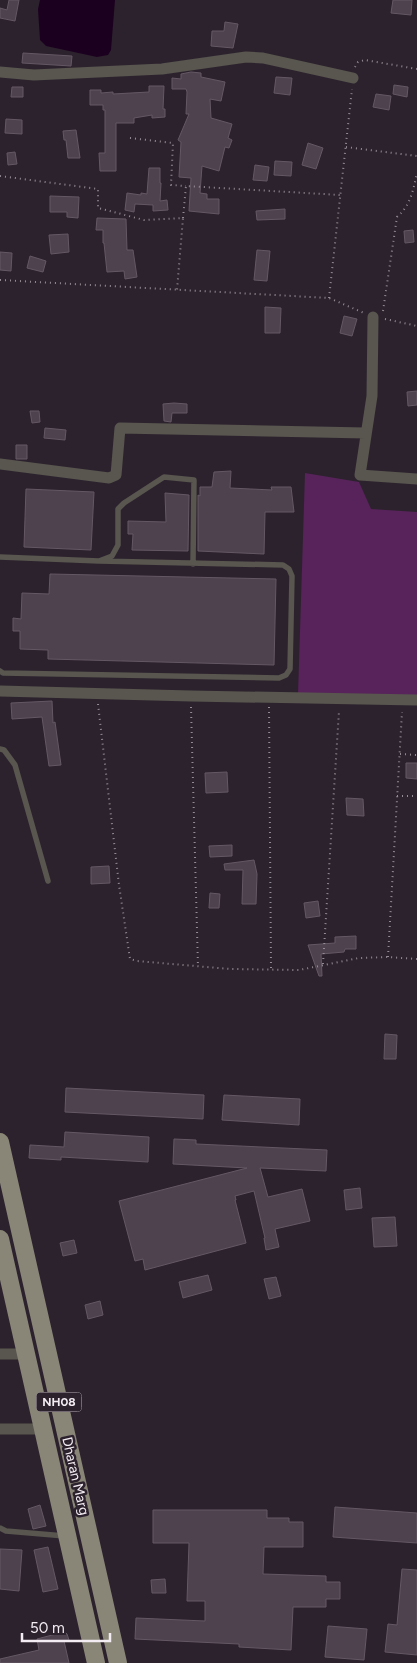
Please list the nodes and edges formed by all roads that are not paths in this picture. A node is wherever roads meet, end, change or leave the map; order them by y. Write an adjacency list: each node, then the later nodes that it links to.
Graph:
1 (0, 72): 2 (street)
2 (353, 78)
3 (378, 318): 4 (street)
4 (366, 433): 5 (street); 6 (street)
5 (0, 464)
6 (417, 478)
7 (0, 557): 8 (lane)
8 (99, 561): 9 (lane); 9 (lane)
9 (193, 564): 10 (lane)
10 (0, 672)
11 (0, 691): 12 (street)
12 (417, 700)
13 (0, 749): 14 (lane)
14 (48, 881)
15 (0, 1142): 25 (main road, Dharan Marg / NH08)
16 (0, 1239): 17 (main road, Dharan Marg / NH08)
17 (5, 1279): 19 (main road, Dharan Marg / NH08)
18 (0, 1354): 19 (street)
19 (26, 1354): 21 (main road, Dharan Marg / NH08)
20 (0, 1429): 21 (street)
21 (43, 1429): 23 (main road, Dharan Marg / NH08)
22 (0, 1528): 23 (lane)
23 (68, 1536): 24 (main road, Dharan Marg / NH08)
24 (96, 1663)
25 (118, 1663)

